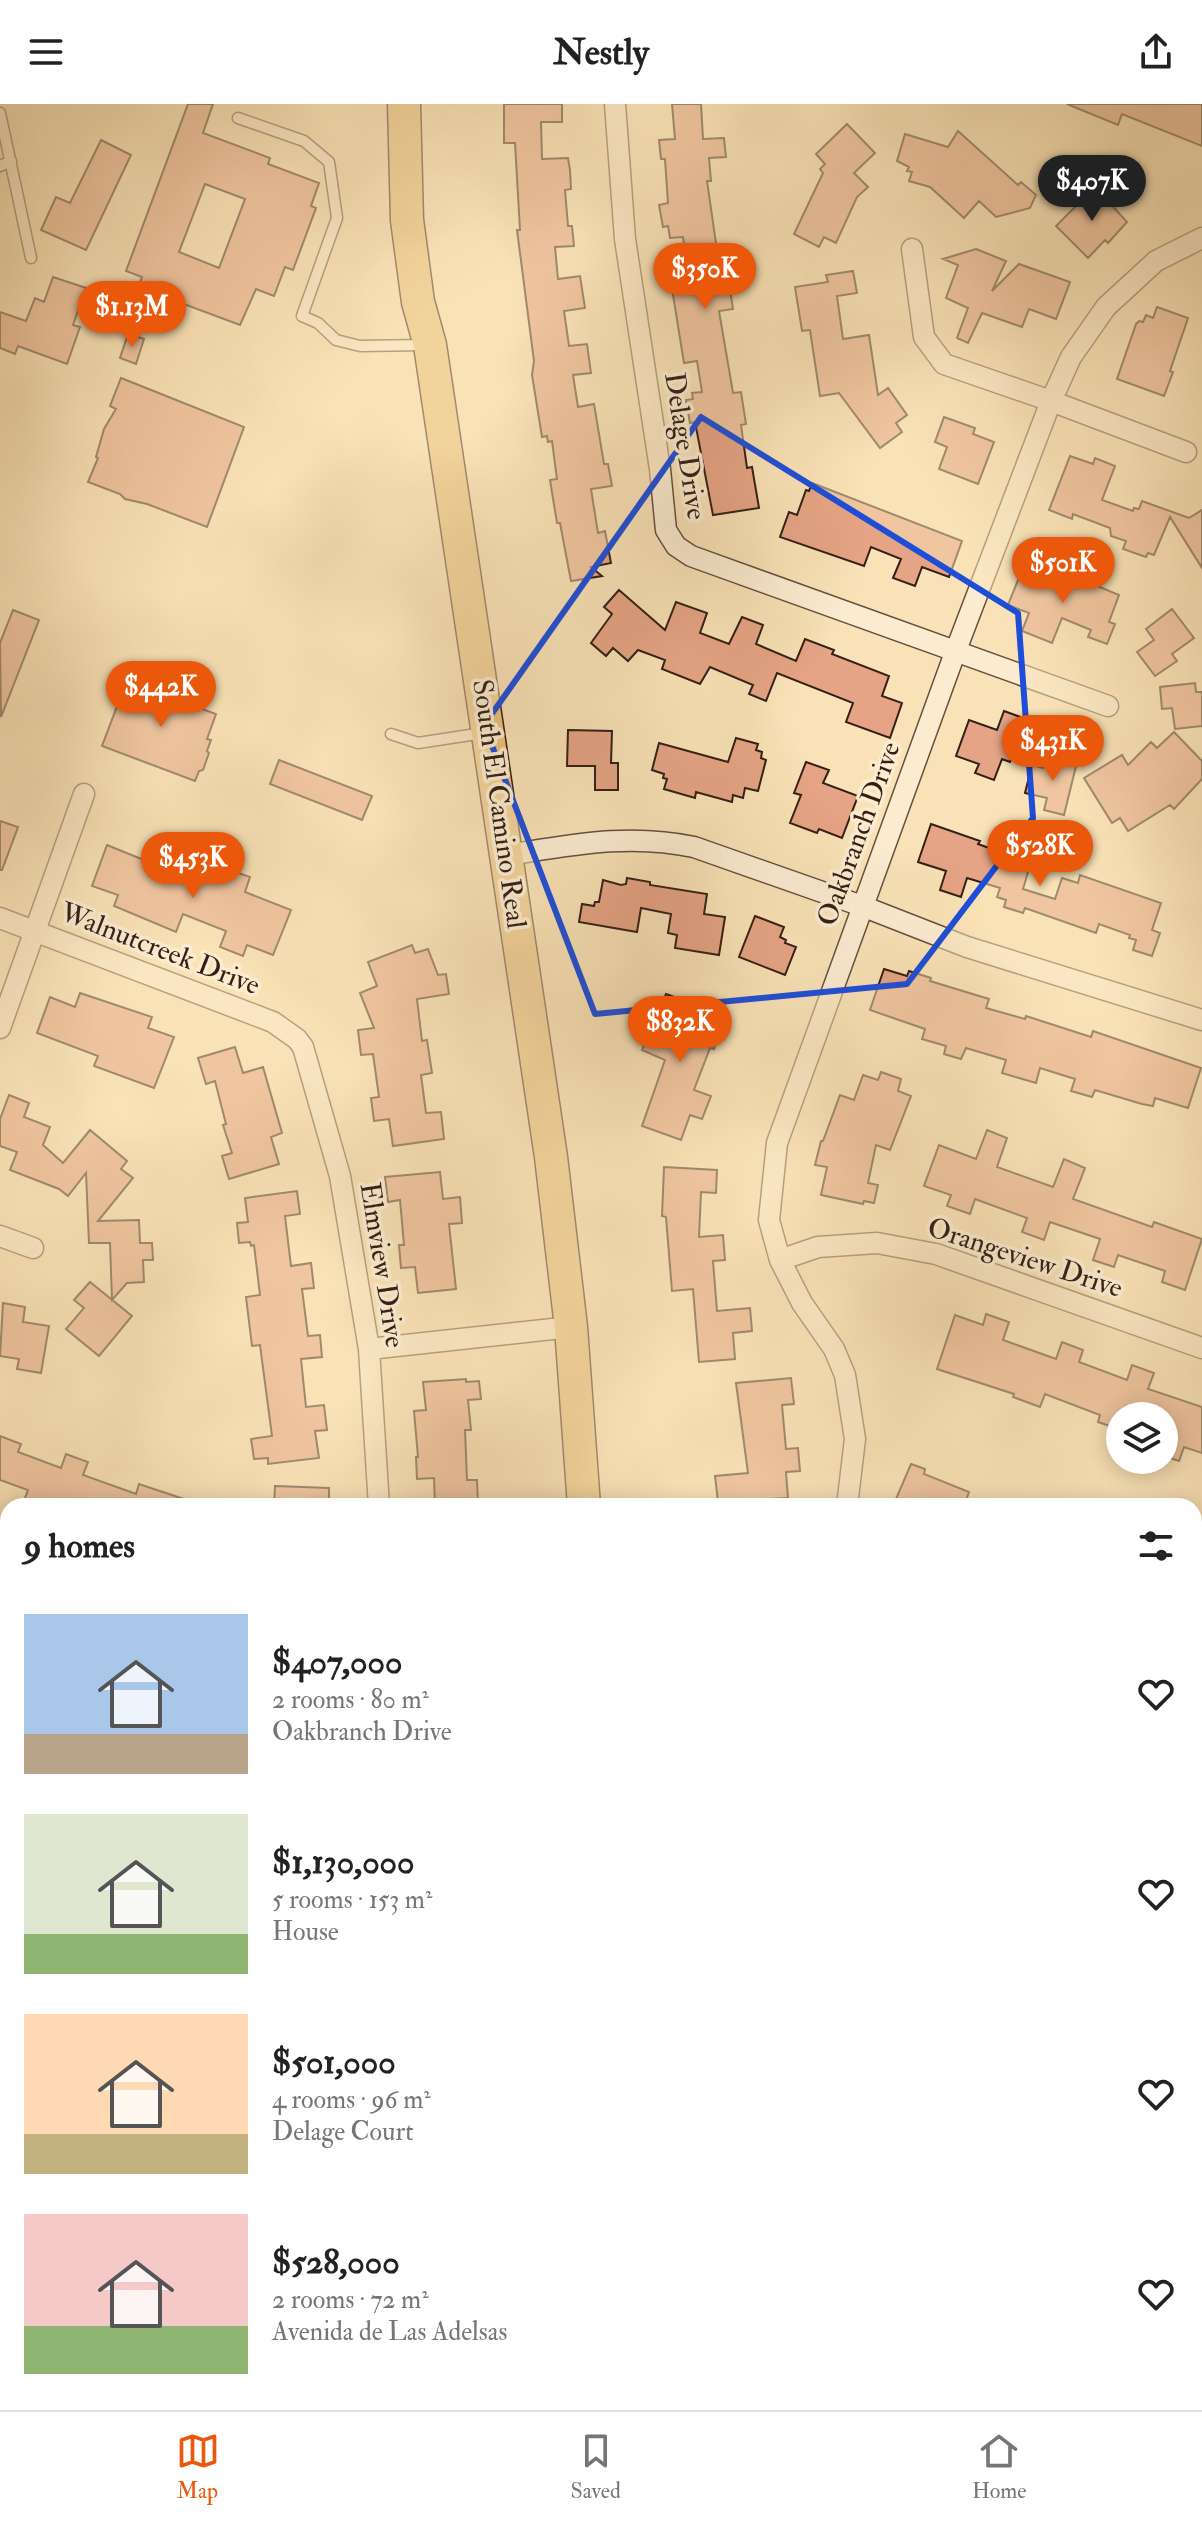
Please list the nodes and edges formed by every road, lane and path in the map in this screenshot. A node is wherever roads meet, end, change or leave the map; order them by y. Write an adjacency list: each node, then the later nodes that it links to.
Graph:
1 (404, 104): 10 (main road, South El Camino Real)
2 (615, 104): 13 (street, Delage Drive)
3 (0, 113): 5 (lane)
4 (238, 118): 10 (lane)
5 (11, 161): 6 (lane); 9 (lane)
6 (0, 166)
7 (1202, 238): 11 (street, Oakbranch Drive)
8 (912, 249): 11 (street)
9 (31, 258)
10 (430, 345): 15 (main road, South El Camino Real)
11 (1051, 401): 12 (street); 13 (street, Oakbranch Drive)
12 (1186, 452)
13 (956, 650): 14 (street, Delage Drive); 19 (street, Oakbranch Drive)
14 (1108, 706)
15 (489, 732): 16 (lane); 18 (main road, South El Camino Real)
16 (391, 734)
17 (84, 794): 21 (street)
18 (508, 855): 19 (street); 28 (main road, South El Camino Real)
19 (862, 906): 22 (street); 27 (street, Oakbranch Drive)
20 (0, 918): 21 (street, Walnutcreek Drive)
21 (37, 932): 23 (street); 24 (street, Walnutcreek Drive)
22 (1202, 1020)
23 (0, 1028)
24 (297, 1039): 30 (street, Elmview Drive)
25 (0, 1236): 26 (street)
26 (33, 1248)
27 (780, 1260): 29 (street, Orangeview Drive); 33 (street, Oakbranch Drive)
28 (571, 1327): 30 (street); 32 (main road, South El Camino Real)
29 (1202, 1348)
30 (369, 1349): 31 (street, Elmview Drive)
31 (378, 1498)
32 (583, 1498)
33 (848, 1498)

